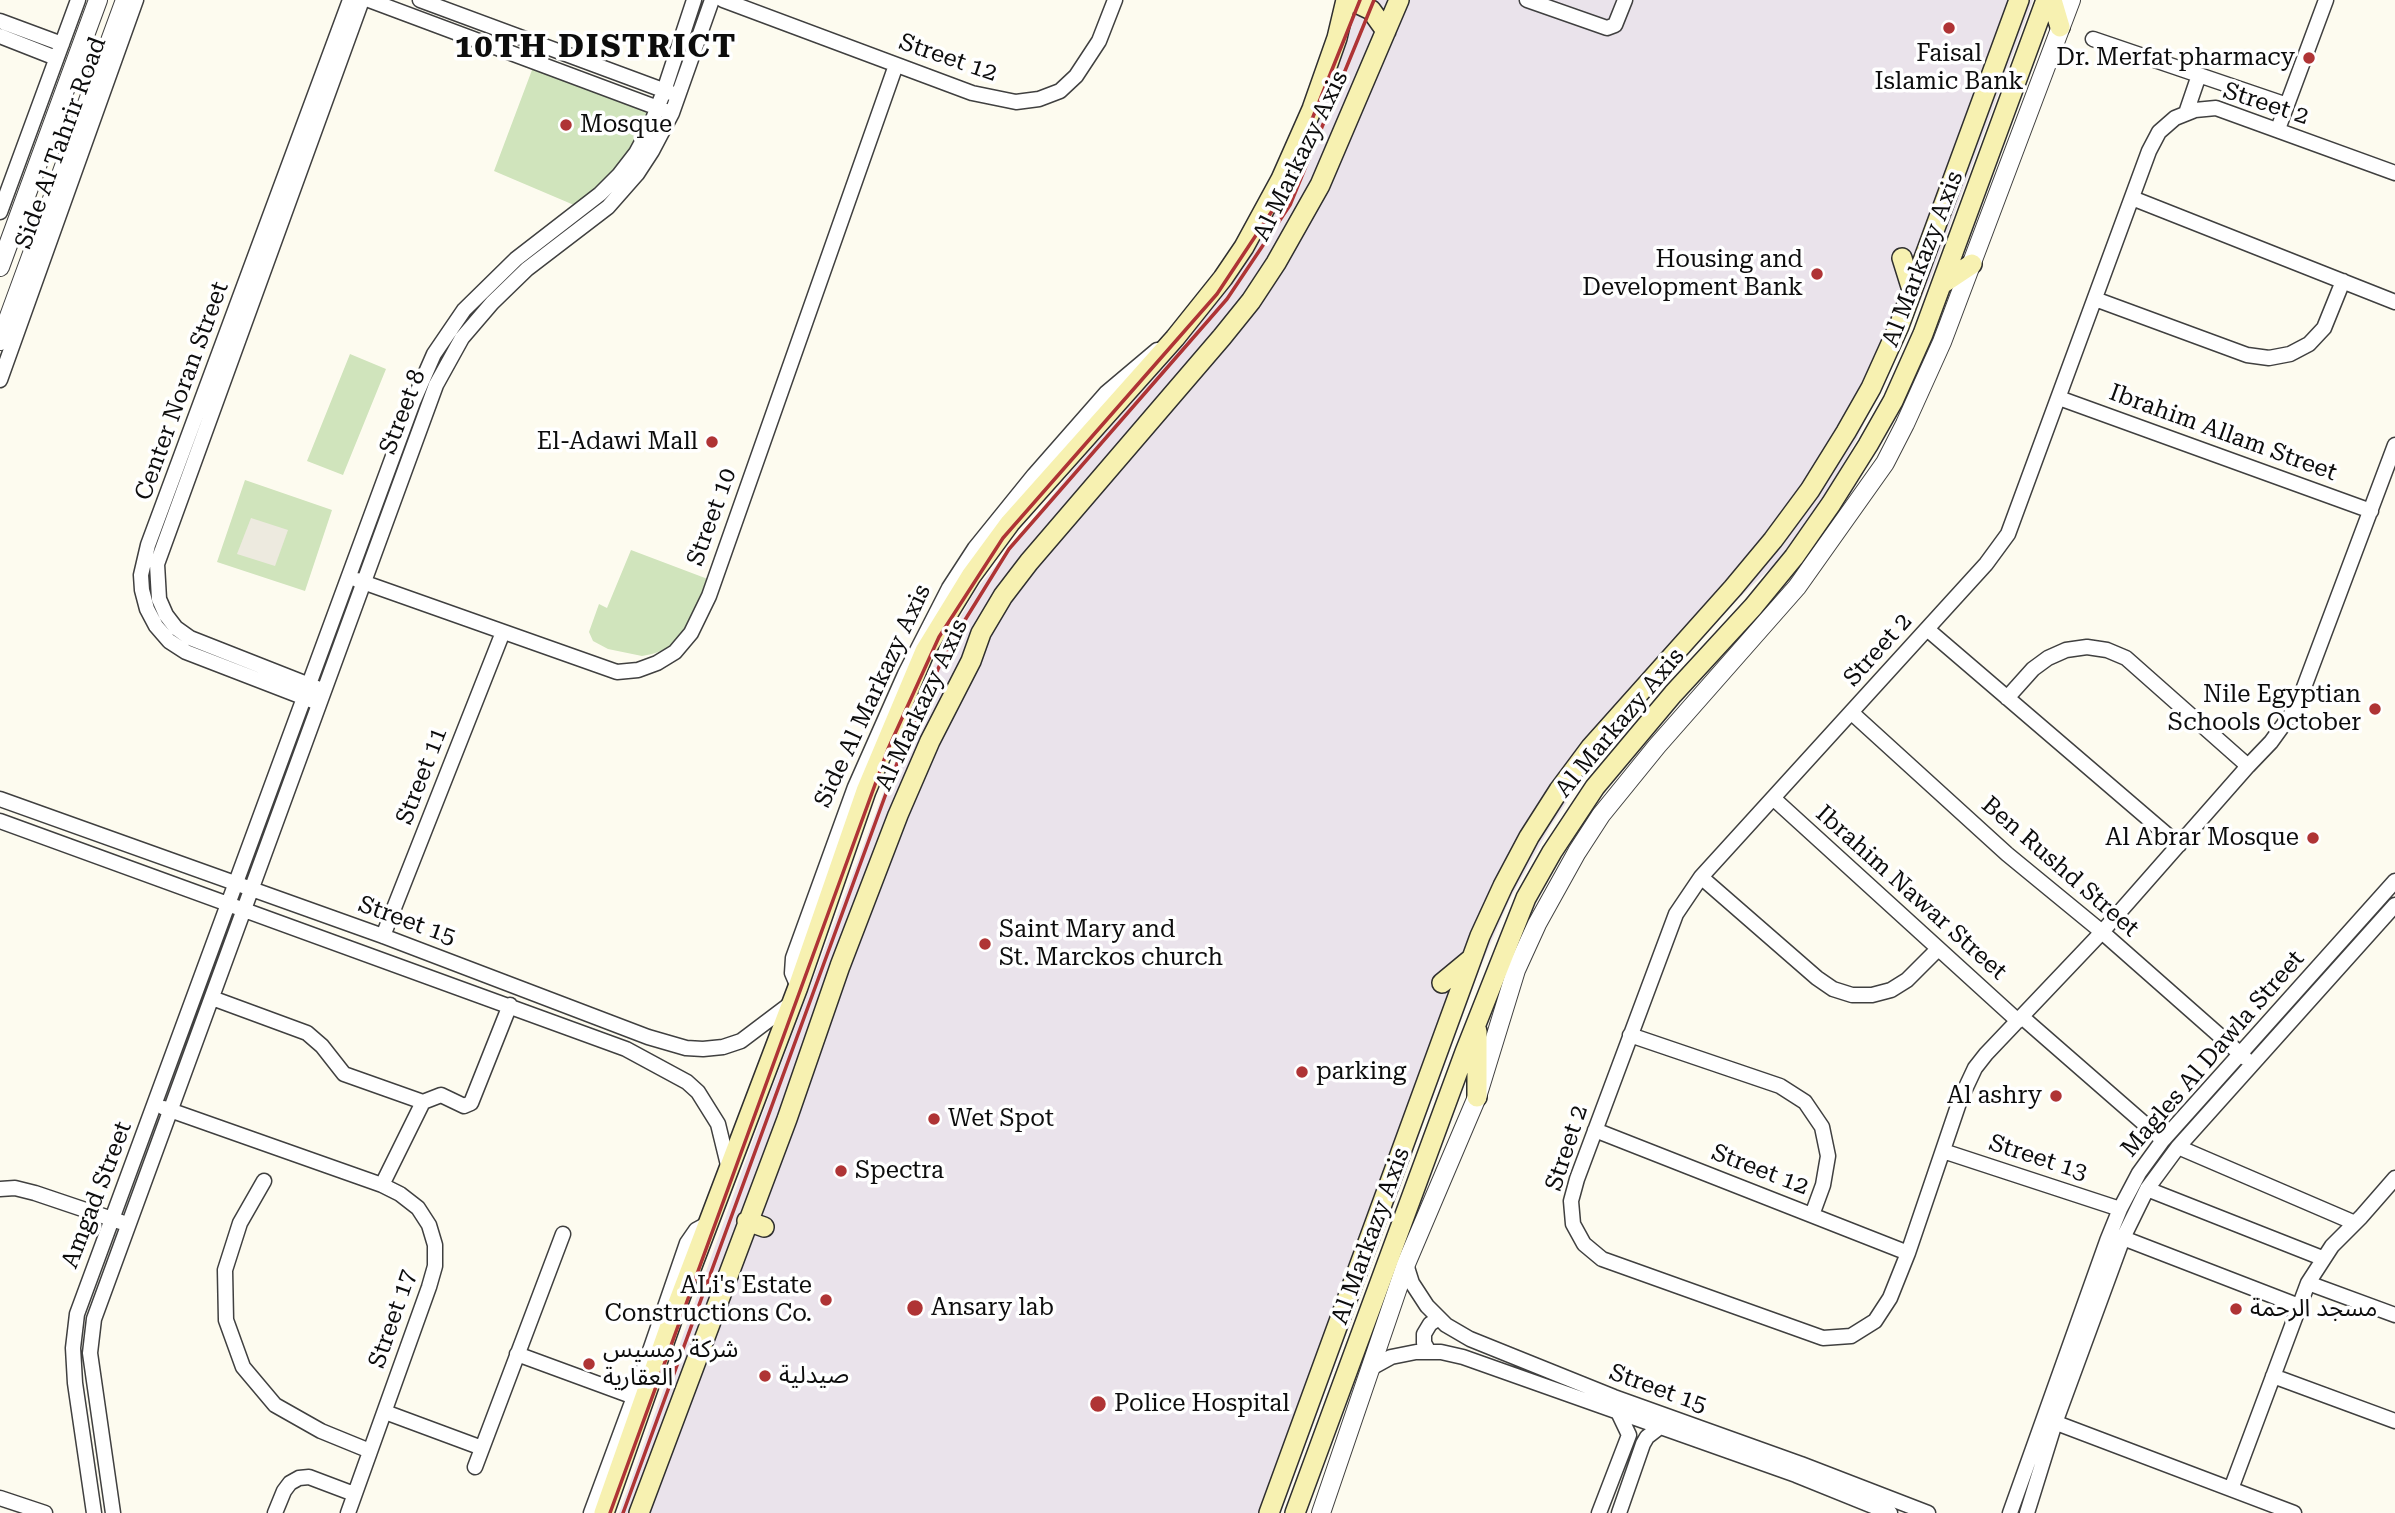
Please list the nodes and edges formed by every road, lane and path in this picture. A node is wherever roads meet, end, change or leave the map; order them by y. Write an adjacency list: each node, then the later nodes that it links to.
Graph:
1 (78, 0): 27 (street, Side Al Tahrir Road)
2 (98, 0): 41 (street)
3 (125, 0): 47 (street)
4 (136, 0): 48 (street, Side Al Tahrir Road)
5 (349, 0): 58 (street, Center Noran Street)
6 (362, 0): 58 (street, Center Noran Street)
7 (369, 0): 32 (street)
8 (420, 0): 30 (street)
9 (694, 0): 30 (street, Street 8)
10 (712, 0): 30 (street, Street 8)
11 (723, 0): 28 (street, Street 12)
12 (1115, 0): 28 (street, Street 12)
13 (1348, 0): 24 (main road); 81 (main road, Al Markazy Axis)
14 (1399, 0): 24 (main road, Al Markazy Axis)
15 (1527, 0): 16 (street)
16 (1625, 0)
17 (2018, 0): 44 (main road, Al Markazy Axis)
18 (2046, 0): 43 (main road, Al Markazy Axis)
19 (2052, 0): 23 (main road)
20 (2071, 0): 23 (street)
21 (2326, 0): 31 (street)
22 (0, 21): 27 (street)
23 (2060, 27): 40 (street)
24 (1386, 31): 119 (main road, Al Markazy Axis)
25 (0, 36): 27 (street)
26 (2093, 39): 29 (street)
27 (59, 51): 38 (street, Side Al Tahrir Road)
28 (896, 65): 55 (street, Street 10)
29 (2199, 75): 31 (street); 34 (street)
30 (672, 94): 32 (street, Street 8); 33 (street, Street 8)
31 (2287, 105): 35 (street)
32 (657, 108): 33 (street); 52 (street, Street 8)
33 (672, 113): 53 (street, Street 8)
34 (2186, 113): 35 (street, Street 2); 37 (street, Street 2)
35 (2278, 130): 36 (street, Street 2)
36 (2395, 173)
37 (2132, 198): 42 (street); 45 (street, Street 2)
38 (0, 212)
39 (1902, 258): 44 (main road)
40 (1972, 264): 43 (main road); 89 (street)
41 (0, 267)
42 (2343, 281): 45 (street); 46 (street)
43 (1942, 285): 56 (main road, Al Markazy Axis)
44 (1912, 290): 57 (main road, Al Markazy Axis)
45 (2095, 299): 49 (street, Street 2)
46 (2395, 302)
47 (0, 341)
48 (0, 380)
49 (2059, 398): 51 (street, Ibrahim Allam Street); 54 (street, Street 2)
50 (2395, 445): 51 (street, Street 2)
51 (2371, 511): 64 (street, Street 2)
52 (349, 577): 53 (street, Street 10); 58 (street, Street 8)
53 (365, 583): 55 (street, Street 10); 60 (street, Street 8)
54 (1927, 629): 61 (street); 63 (street, Street 2)
55 (503, 632): 77 (street, Street 11)
56 (1720, 642): 57 (main road); 59 (main road, Al Markazy Axis)
57 (1673, 653): 62 (main road, Al Markazy Axis)
58 (307, 691): 60 (street, Center Noran Street); 70 (street, Street 8)
59 (1673, 694): 62 (main road); 85 (main road, Al Markazy Axis)
60 (322, 697): 71 (street, Street 8)
61 (2007, 698): 64 (street); 68 (street)
62 (1628, 704): 79 (main road, Al Markazy Axis)
63 (1852, 713): 65 (street, Street 2); 76 (street, Ben Rushd Street)
64 (2248, 766): 68 (street, Street 2)
65 (1773, 798): 69 (street, Street 2); 78 (street, Ibrahim Nawar Street)
66 (0, 799): 70 (street, Street 15)
67 (0, 821): 73 (street, Street 15)
68 (2179, 845): 76 (street, Street 2)
69 (1701, 877): 78 (street); 86 (street, Street 2)
70 (236, 883): 71 (street, Street 15); 73 (street, Street 8)
71 (252, 889): 75 (street, Street 8); 77 (street, Street 15)
72 (2392, 889): 87 (street, Magles Al Dawla Street)
73 (228, 903): 75 (street, Street 15); 91 (street, Amgad Street)
74 (2395, 905): 88 (street, Magles Al Dawla Street)
75 (244, 909): 82 (street, Amgad Street); 83 (street, Street 15)
76 (2102, 932): 84 (street, Street 2); 87 (street, Ben Rushd Street)
77 (383, 936): 81 (street, Street 15)
78 (1938, 948): 84 (street, Ibrahim Nawar Street)
79 (1472, 958): 80 (main road); 145 (main road, Al Markazy Axis)
80 (1442, 984)
81 (794, 995): 97 (main road, Al Markazy Axis)
82 (212, 998): 90 (street); 92 (street, Amgad Street)
83 (510, 1005): 90 (street); 97 (street, Street 15)
84 (2020, 1019): 94 (street, Ibrahim Nawar Street); 96 (street, Street 2)
85 (1477, 1020): 89 (main road); 146 (main road, Al Markazy Axis)
86 (1630, 1035): 93 (street, Street 2); 104 (street)
87 (2240, 1053): 88 (street, Ben Rushd Street); 94 (street, Magles Al Dawla Street)
88 (2253, 1065): 95 (street, Magles Al Dawla Street)
89 (1477, 1097): 113 (street)
90 (423, 1102): 100 (street)
91 (156, 1105): 92 (street, Street 17); 105 (street, Amgad Street)
92 (172, 1111): 100 (street, Street 17); 108 (street, Amgad Street)
93 (1595, 1130): 104 (street, Street 12); 111 (street, Street 2)
94 (2163, 1140): 103 (street, Magles Al Dawla Street)
95 (2178, 1147): 102 (street, Magles Al Dawla Street); 107 (street)
96 (1942, 1151): 103 (street, Street 13); 111 (street, Street 2)
97 (729, 1169): 106 (main road, Al Markazy Axis)
98 (2395, 1178): 107 (street)
99 (264, 1181): 132 (street)
100 (382, 1185): 125 (street, Street 17)
101 (0, 1189): 105 (street)
102 (2147, 1189): 110 (street, Magles Al Dawla Street); 112 (street)
103 (2120, 1209): 110 (street, Magles Al Dawla Street)
104 (1812, 1215): 111 (street, Street 12)
105 (112, 1219): 108 (street); 138 (street, Amgad Street)
106 (710, 1223): 118 (main road, Al Markazy Axis); 124 (street)
107 (2355, 1223): 112 (street)
108 (129, 1224): 139 (street, Amgad Street)
109 (563, 1234): 121 (street)
110 (2117, 1242): 115 (street); 127 (street, Magles Al Dawla Street)
111 (1909, 1253)
112 (2322, 1258): 114 (street)
113 (1406, 1264): 117 (street, Street 15); 122 (street)
114 (2308, 1283): 115 (street); 116 (street)
115 (2299, 1306): 123 (street)
116 (2395, 1315)
117 (1439, 1318): 120 (street); 130 (street, Street 15)
118 (674, 1320): 119 (main road); 143 (main road, Al Markazy Axis)
119 (707, 1330): 144 (main road, Al Markazy Axis)
120 (1429, 1352): 122 (street, Street 15); 126 (street, Street 15)
121 (517, 1354): 124 (street); 131 (street)
122 (1371, 1368): 147 (street)
123 (2273, 1376): 128 (street); 134 (street)
124 (634, 1397): 142 (street)
125 (385, 1412): 131 (street); 132 (street, Street 17)
126 (1618, 1412): 129 (street, Street 15); 148 (street)
127 (2049, 1420): 134 (street); 152 (street, Magles Al Dawla Street); 153 (street, Magles Al Dawla Street)
128 (2395, 1421)
129 (1660, 1427): 130 (street, Street 15); 149 (street)
130 (1700, 1435): 150 (street, Street 15); 151 (street, Street 15)
131 (482, 1448): 133 (street)
132 (370, 1451): 135 (street, Street 17)
133 (475, 1466)
134 (2231, 1489): 154 (street)
135 (354, 1494): 140 (street); 141 (street, Street 17)
136 (0, 1498): 137 (street)
137 (45, 1513)
138 (94, 1513)
139 (113, 1513)
140 (275, 1513)
141 (348, 1513)
142 (591, 1513)
143 (604, 1513)
144 (639, 1513)
145 (1269, 1513)
146 (1295, 1513)
147 (1321, 1513)
148 (1599, 1513)
149 (1619, 1513)
150 (1891, 1513)
151 (1928, 1513)
152 (2010, 1513)
153 (2027, 1513)
154 (2294, 1513)

